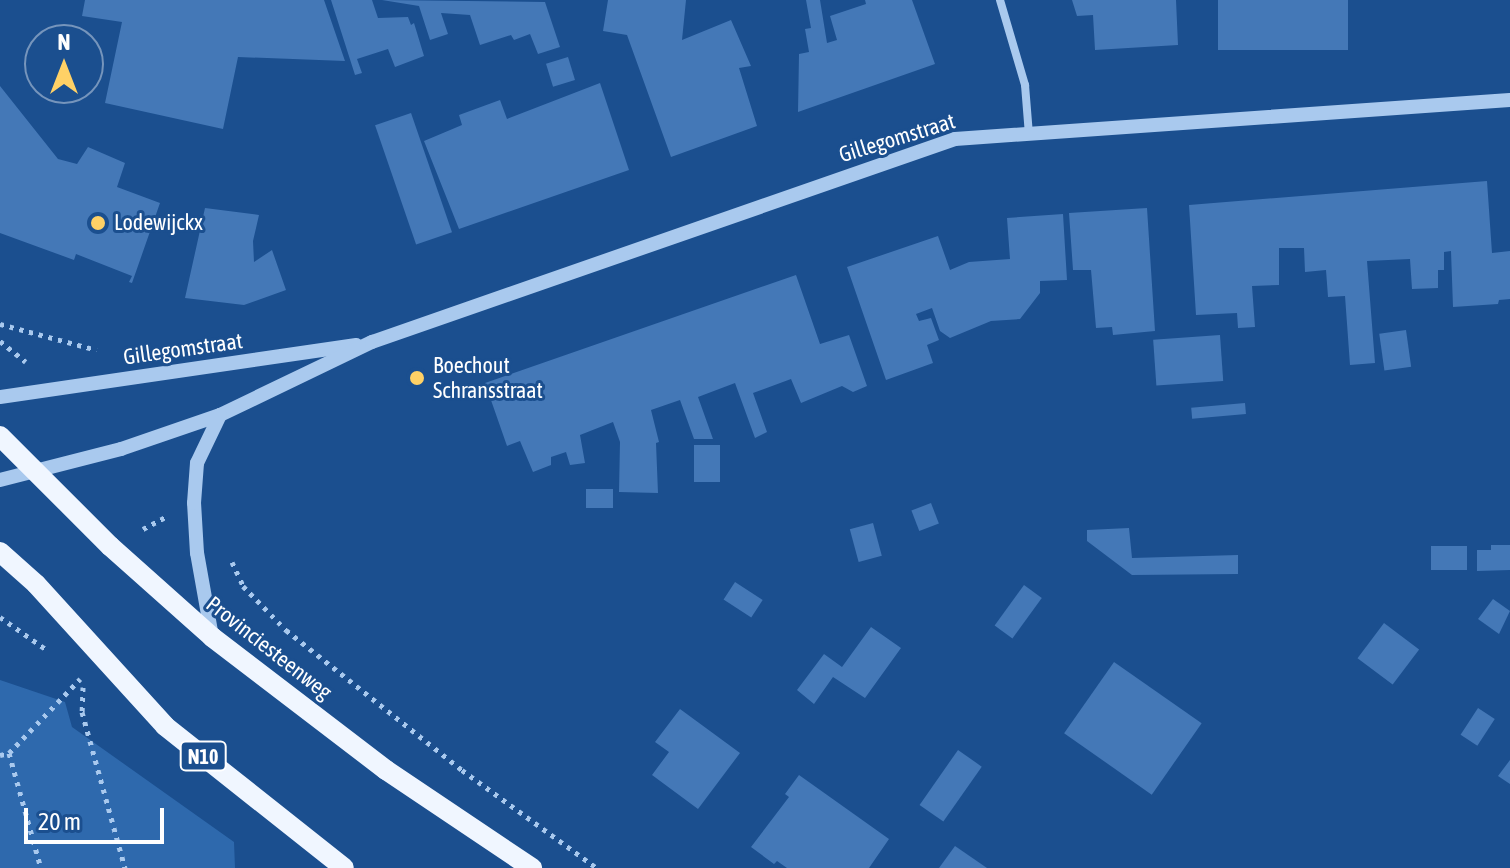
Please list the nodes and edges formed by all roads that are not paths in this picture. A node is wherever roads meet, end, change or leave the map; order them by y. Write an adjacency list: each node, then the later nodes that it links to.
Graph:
1 (1000, 0): 3 (street)
2 (1510, 100): 3 (street, Gillegomstraat)
3 (1029, 135): 4 (street, Gillegomstraat)
4 (372, 342): 5 (street, Gillegomstraat); 6 (street, Gillegomstraat)
5 (0, 397)
6 (220, 415): 8 (street, Gillegomstraat); 11 (street)
7 (0, 436): 8 (main road, Provinciesteenweg)
8 (36, 473): 9 (street, Gillegomstraat); 11 (main road, Provinciesteenweg)
9 (0, 480)
10 (0, 552): 12 (main road, N10)
11 (212, 637): 13 (main road, Provinciesteenweg)
12 (344, 868)
13 (532, 868)

